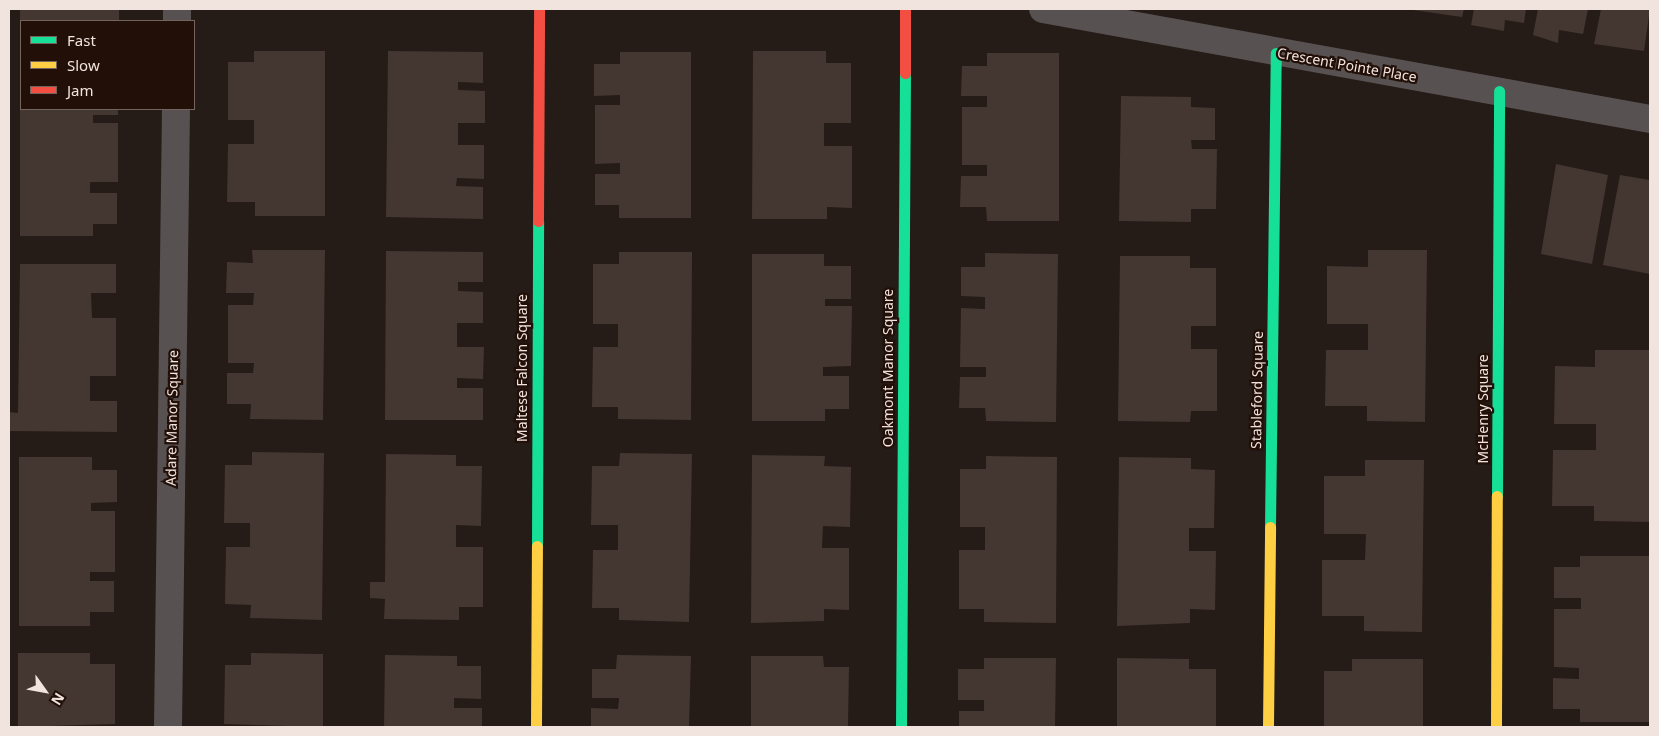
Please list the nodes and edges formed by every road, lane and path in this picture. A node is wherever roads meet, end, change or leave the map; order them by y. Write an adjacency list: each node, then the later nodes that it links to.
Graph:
1 (539, 9): 9 (street, Maltese Falcon Square)
2 (905, 9): 10 (street, Oakmont Manor Square)
3 (1043, 9): 4 (street, Crescent Pointe Place)
4 (1276, 53): 5 (street, Crescent Pointe Place); 11 (street, Stableford Square)
5 (1500, 91): 7 (street, Crescent Pointe Place); 12 (street, McHenry Square)
6 (176, 110): 8 (street, Adare Manor Square)
7 (1650, 119)
8 (168, 727)
9 (536, 727)
10 (901, 727)
11 (1268, 727)
12 (1496, 727)

